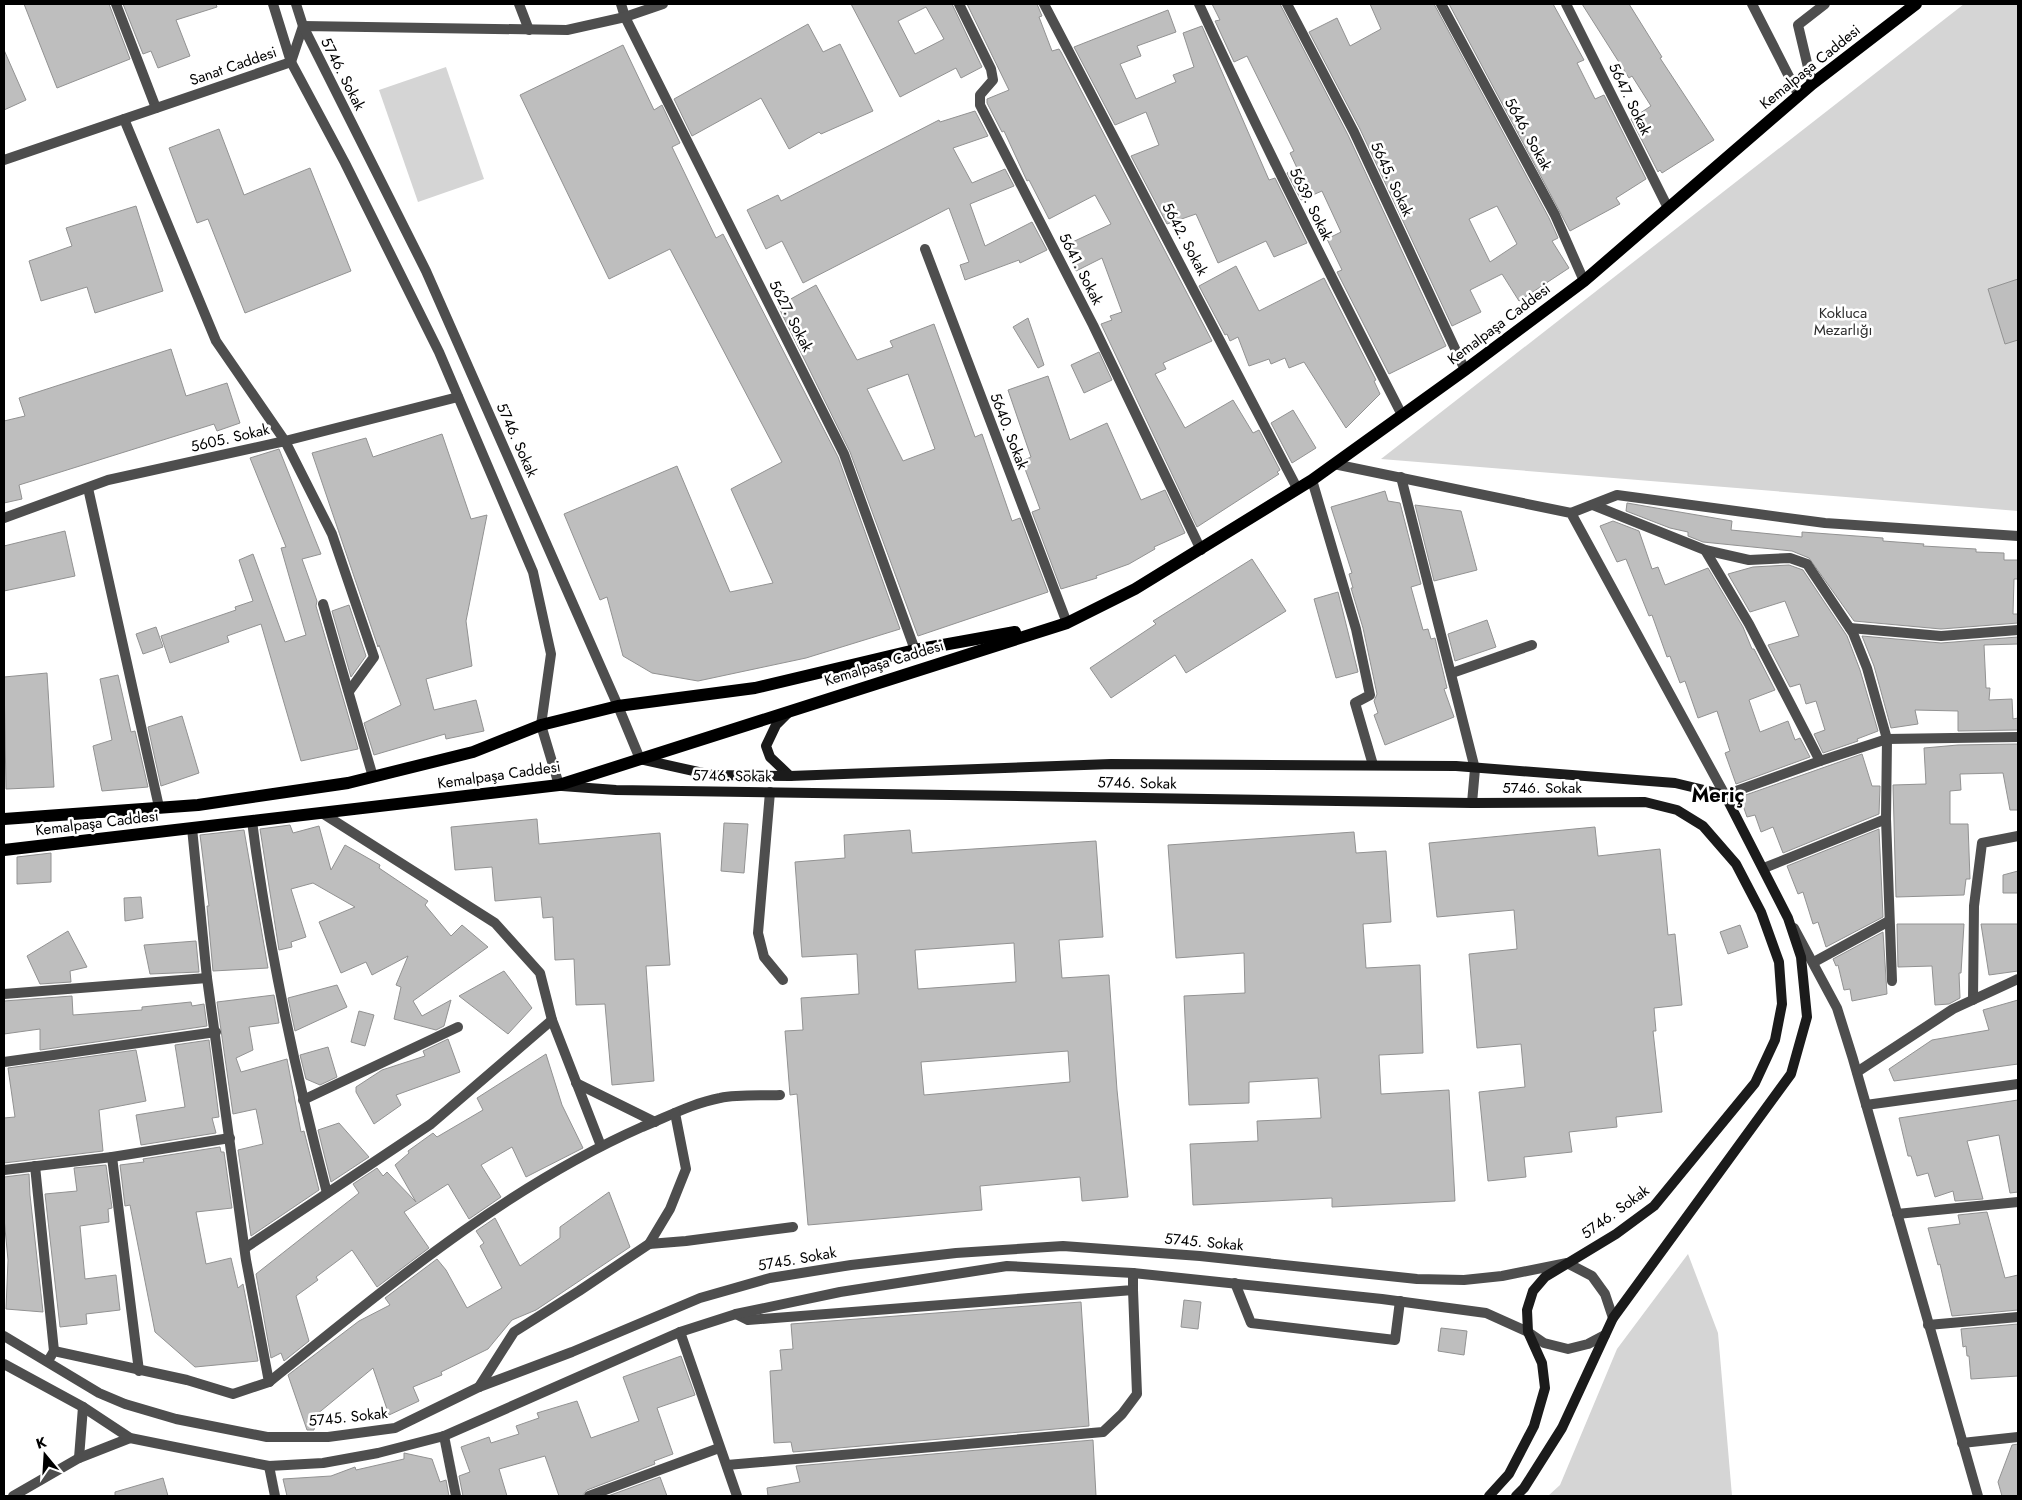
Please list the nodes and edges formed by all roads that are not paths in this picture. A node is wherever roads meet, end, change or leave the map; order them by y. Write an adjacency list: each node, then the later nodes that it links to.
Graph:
1 (116, 4): 22 (street)
2 (273, 4): 19 (street)
3 (296, 4): 17 (street, 5746. Sokak)
4 (519, 4): 18 (street)
5 (621, 4): 16 (street, 5627. Sokak)
6 (663, 4): 16 (street)
7 (959, 4): 41 (street, 5641. Sokak)
8 (1044, 4): 36 (street, 5642. Sokak)
9 (1199, 4): 30 (street, 5639. Sokak)
10 (1287, 4): 28 (street, 5645. Sokak)
11 (1441, 4): 27 (street, 5646. Sokak)
12 (1566, 4): 25 (street, 5647. Sokak)
13 (1752, 4): 21 (street)
14 (1825, 4): 20 (street)
15 (1916, 4): 20 (main road, Kemalpaşa Caddesi)
16 (625, 17): 18 (street); 48 (street, 5627. Sokak)
17 (303, 26): 18 (street); 19 (street, Sanat Caddesi); 51 (street, 5746. Sokak)
18 (528, 30)
19 (291, 62): 22 (street, Sanat Caddesi); 29 (street)
20 (1812, 84): 21 (main road, Kemalpaşa Caddesi)
21 (1799, 96): 25 (main road, Kemalpaşa Caddesi)
22 (156, 108): 23 (street, Sanat Caddesi)
23 (124, 119): 24 (street, Sanat Caddesi); 31 (street)
24 (4, 160)
25 (1668, 208): 27 (main road, Kemalpaşa Caddesi)
26 (925, 249): 44 (street, 5640. Sokak)
27 (1584, 281): 28 (main road, Kemalpaşa Caddesi)
28 (1465, 370): 30 (main road, Kemalpaşa Caddesi)
29 (458, 397): 31 (street); 53 (street)
30 (1402, 415): 32 (main road, Kemalpaşa Caddesi)
31 (285, 441): 35 (street, 5605. Sokak); 50 (street, 5605. Sokak)
32 (1334, 464): 33 (street); 34 (main road, Kemalpaşa Caddesi)
33 (1401, 477): 38 (street); 49 (street)
34 (1312, 480): 36 (main road, Kemalpaşa Caddesi); 58 (street)
35 (88, 488): 39 (street, 5605. Sokak); 66 (street)
36 (1297, 488): 41 (main road, Kemalpaşa Caddesi)
37 (1593, 505): 38 (street); 40 (street); 42 (street)
38 (1571, 513): 64 (street)
39 (4, 518)
40 (2018, 536)
41 (1201, 550): 44 (main road, Kemalpaşa Caddesi)
42 (1705, 550): 45 (street); 57 (street)
43 (323, 604): 50 (street)
44 (1067, 623): 48 (main road, Kemalpaşa Caddesi); 52 (main road, Kemalpaşa Caddesi)
45 (1850, 628): 46 (street); 55 (street)
46 (2018, 630)
47 (1532, 644): 49 (street)
48 (915, 650): 51 (main road, Kemalpaşa Caddesi)
49 (1452, 673): 59 (street)
50 (350, 690): 60 (street)
51 (618, 706): 53 (main road, Kemalpaşa Caddesi); 56 (street, 5746. Sokak)
52 (791, 709): 56 (main road, Kemalpaşa Caddesi); 61 (main road)
53 (540, 725): 60 (main road, Kemalpaşa Caddesi); 62 (street)
54 (2018, 737): 55 (street)
55 (1887, 739): 57 (street); 68 (street)
56 (640, 759): 61 (main road, 5746. Sokak); 62 (main road, Kemalpaşa Caddesi)
57 (1820, 761): 64 (street)
58 (1374, 765): 59 (main road, 5746. Sokak); 61 (main road, 5746. Sokak)
59 (1475, 769): 64 (main road, 5746. Sokak); 65 (street)
60 (373, 776): 66 (main road, Kemalpaşa Caddesi)
61 (790, 776)
62 (559, 785): 63 (main road, 5746. Sokak); 67 (main road, Kemalpaşa Caddesi)
63 (770, 792): 65 (main road, 5746. Sokak); 80 (street)
64 (1724, 795): 74 (main road)
65 (1472, 803): 107 (main road, 5746. Sokak)
66 (159, 807): 69 (main road, Kemalpaşa Caddesi)
67 (322, 813): 70 (main road, Kemalpaşa Caddesi); 84 (street)
68 (1886, 818): 74 (street); 76 (street)
69 (4, 819)
70 (252, 821): 71 (main road, Kemalpaşa Caddesi); 92 (street)
71 (192, 828): 73 (main road, Kemalpaşa Caddesi); 78 (street)
72 (2018, 836): 83 (street)
73 (4, 850)
74 (1764, 868): 75 (main road)
75 (1788, 918): 77 (street); 114 (main road)
76 (1889, 921): 77 (street); 81 (street)
77 (1814, 962): 88 (street)
78 (207, 978): 82 (street); 86 (street)
79 (2018, 979): 83 (street)
80 (783, 980)
81 (1892, 982)
82 (4, 994)
83 (1973, 1000): 88 (street)
84 (552, 1020): 89 (street); 101 (street)
85 (458, 1027): 92 (street)
86 (216, 1032): 87 (street); 96 (street)
87 (4, 1062)
88 (1857, 1072): 93 (street)
89 (576, 1083): 95 (street); 97 (street)
90 (2018, 1084): 93 (street)
91 (780, 1095): 94 (street)
92 (303, 1100): 101 (street)
93 (1866, 1105): 103 (street)
94 (675, 1113): 95 (street); 105 (street)
95 (654, 1122): 97 (street)
96 (230, 1138): 98 (street); 106 (street)
97 (601, 1146): 124 (street)
98 (112, 1157): 99 (street); 123 (street)
99 (35, 1166): 100 (street); 120 (street)
100 (4, 1170)
101 (327, 1193): 106 (street)
102 (2018, 1202): 103 (street)
103 (1897, 1214): 115 (street)
104 (793, 1226): 105 (street)
105 (649, 1244): 125 (street)
106 (245, 1248): 124 (street)
107 (1567, 1263): 114 (street); 117 (main road, 5746. Sokak); 125 (street, 5745. Sokak)
108 (1133, 1273): 109 (street); 110 (street); 112 (street)
109 (1235, 1283): 111 (street); 111 (street)
110 (1133, 1290): 112 (street); 133 (street)
111 (1400, 1301): 117 (street)
112 (736, 1314): 116 (street)
113 (2018, 1317): 115 (street)
114 (1613, 1318): 118 (main road)
115 (1928, 1324): 130 (street)
116 (680, 1332): 127 (street); 131 (street)
117 (1528, 1332): 118 (street); 140 (main road, 5746. Sokak)
118 (1605, 1335): 141 (main road)
119 (4, 1336): 121 (street, 5745. Sokak)
120 (54, 1351): 121 (street); 123 (street)
121 (48, 1361): 125 (street, 5745. Sokak)
122 (4, 1364): 126 (street)
123 (139, 1370): 124 (street)
124 (269, 1382)
125 (480, 1387)
126 (83, 1407): 129 (street); 132 (street)
127 (444, 1436): 134 (street); 137 (street)
128 (2018, 1437): 130 (street)
129 (130, 1438): 132 (street); 134 (street)
130 (1962, 1443): 142 (street)
131 (719, 1448): 133 (street); 138 (street)
132 (79, 1458): 135 (street)
133 (727, 1465): 139 (street)
134 (268, 1466): 136 (street)
135 (13, 1496)
136 (275, 1496)
137 (456, 1496)
138 (589, 1496)
139 (737, 1496)
140 (1489, 1496)
141 (1516, 1496)
142 (1978, 1496)

